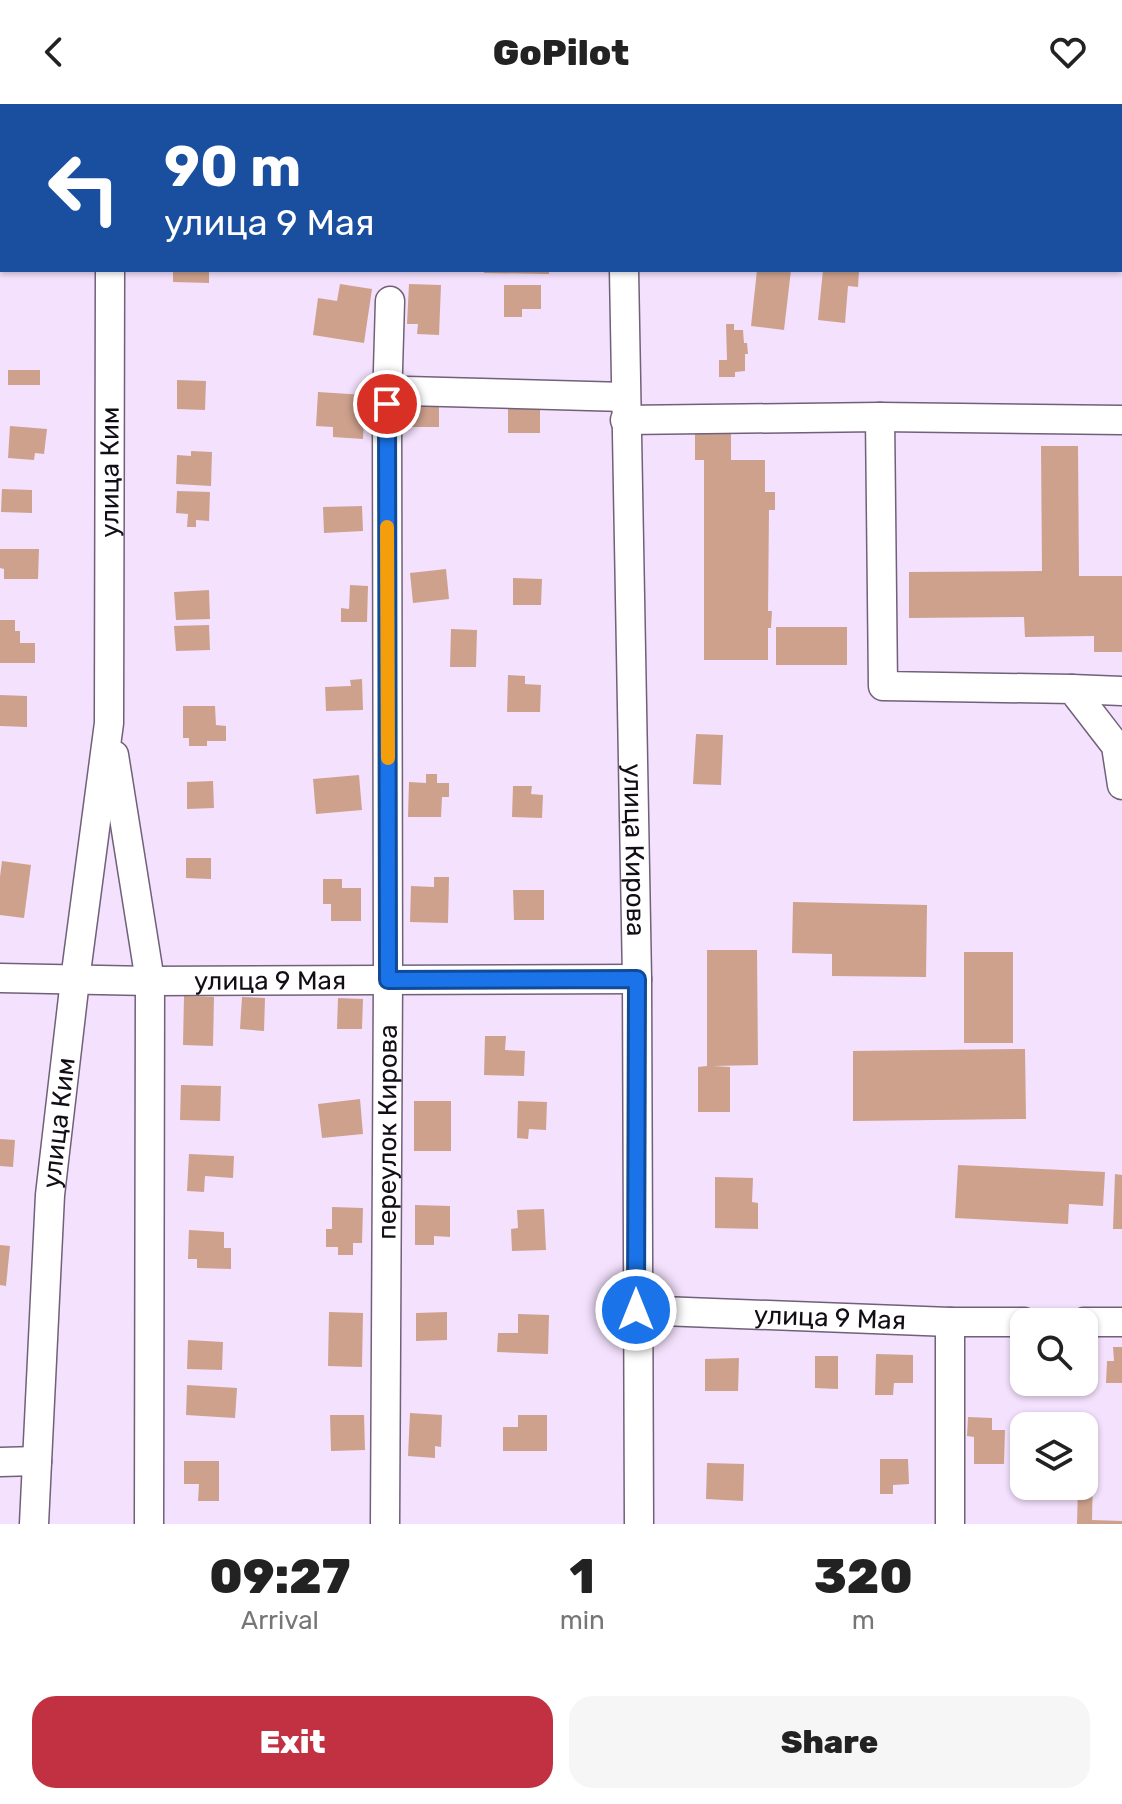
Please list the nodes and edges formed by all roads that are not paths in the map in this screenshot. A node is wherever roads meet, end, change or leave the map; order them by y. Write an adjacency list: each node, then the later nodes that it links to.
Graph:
1 (110, 272): 10 (street, улица Ким)
2 (624, 272): 5 (street, улица Кирова)
3 (390, 301): 4 (street, переулок Кирова)
4 (387, 404): 5 (street); 15 (street, переулок Кирова)
5 (625, 409): 6 (street); 13 (street, улица Кирова)
6 (880, 417): 7 (street); 8 (street)
7 (1122, 420)
8 (1072, 689): 9 (street); 11 (street)
9 (1122, 691)
10 (109, 723): 14 (street, улица Ким); 16 (street, улица Ким)
11 (1122, 785)
12 (0, 978): 14 (street, улица 9 Мая)
13 (637, 979): 15 (street, улица 9 Мая); 17 (street, улица Кирова)
14 (75, 980): 16 (street, улица 9 Мая); 22 (street, улица Ким)
15 (388, 980): 16 (street, улица 9 Мая); 26 (street, переулок Кирова)
16 (150, 981): 25 (street, улица Ким)
17 (636, 1310): 18 (street, улица 9 Мая); 27 (street, улица Кирова)
18 (950, 1322): 19 (street, улица 9 Мая); 28 (street)
19 (1010, 1322)
20 (1098, 1322): 21 (street)
21 (1122, 1322)
22 (37, 1461): 23 (street); 24 (street, улица Ким)
23 (0, 1462)
24 (34, 1524)
25 (149, 1524)
26 (385, 1524)
27 (639, 1524)
28 (950, 1524)

